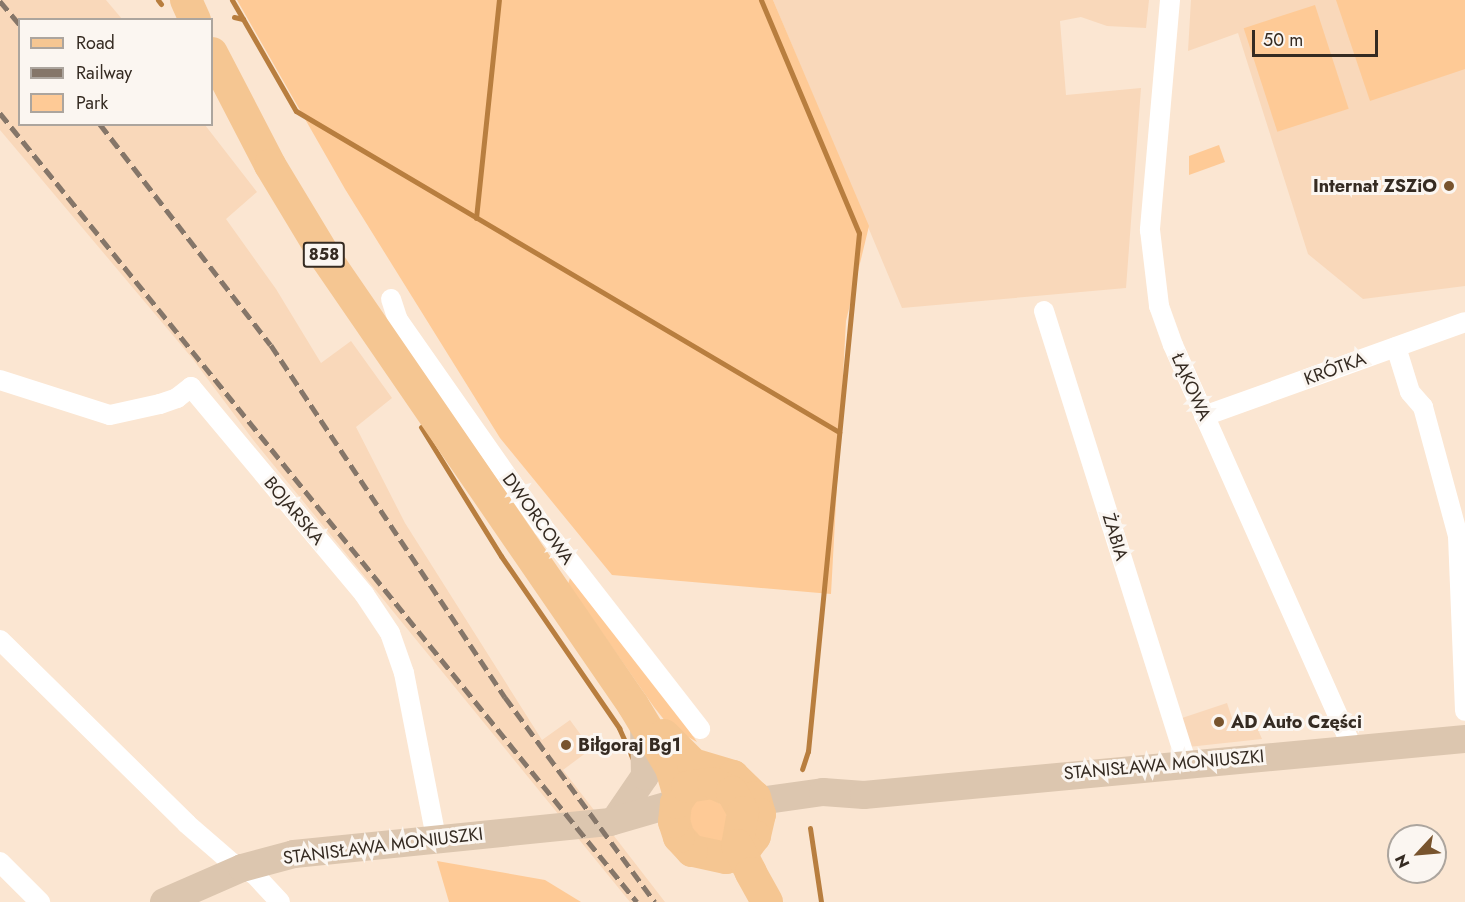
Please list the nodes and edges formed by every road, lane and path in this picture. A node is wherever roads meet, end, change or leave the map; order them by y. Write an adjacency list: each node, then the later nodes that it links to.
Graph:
1 (186, 0): 3 (main road)
2 (1170, 0): 10 (street, ŁĄKOWA)
3 (194, 18)
4 (213, 55): 13 (main road, 858)
5 (391, 299): 12 (street, DWORCOWA)
6 (1044, 311): 20 (street, ŻABIA)
7 (1465, 322): 8 (street, KRÓTKA)
8 (1396, 347): 10 (street, KRÓTKA); 11 (street)
9 (0, 380): 24 (street, BOJARSKA)
10 (1204, 416): 19 (street, ŁĄKOWA)
11 (1459, 515): 15 (street)
12 (574, 567): 13 (street); 17 (street, DWORCOWA)
13 (548, 585): 16 (main road, 858)
14 (0, 640): 27 (street)
15 (1465, 711)
16 (638, 715): 21 (main road, 858); 22 (main road, 858); 23 (street)
17 (700, 729)
18 (1465, 739): 19 (street, STANISŁAWA MONIUSZKI)
19 (1352, 747): 20 (street, STANISŁAWA MONIUSZKI)
20 (1186, 762): 21 (street, STANISŁAWA MONIUSZKI)
21 (751, 808): 22 (main road); 25 (main road)
22 (677, 811): 23 (street, STANISŁAWA MONIUSZKI); 25 (main road)
23 (612, 821): 24 (street, STANISŁAWA MONIUSZKI)
24 (436, 837): 27 (street, STANISŁAWA MONIUSZKI)
25 (728, 855): 31 (main road); 32 (main road)
26 (0, 862): 28 (street)
27 (242, 868): 29 (street, STANISŁAWA MONIUSZKI); 30 (street)
28 (40, 902)
29 (164, 902)
30 (280, 902)
31 (745, 902)
32 (767, 902)

